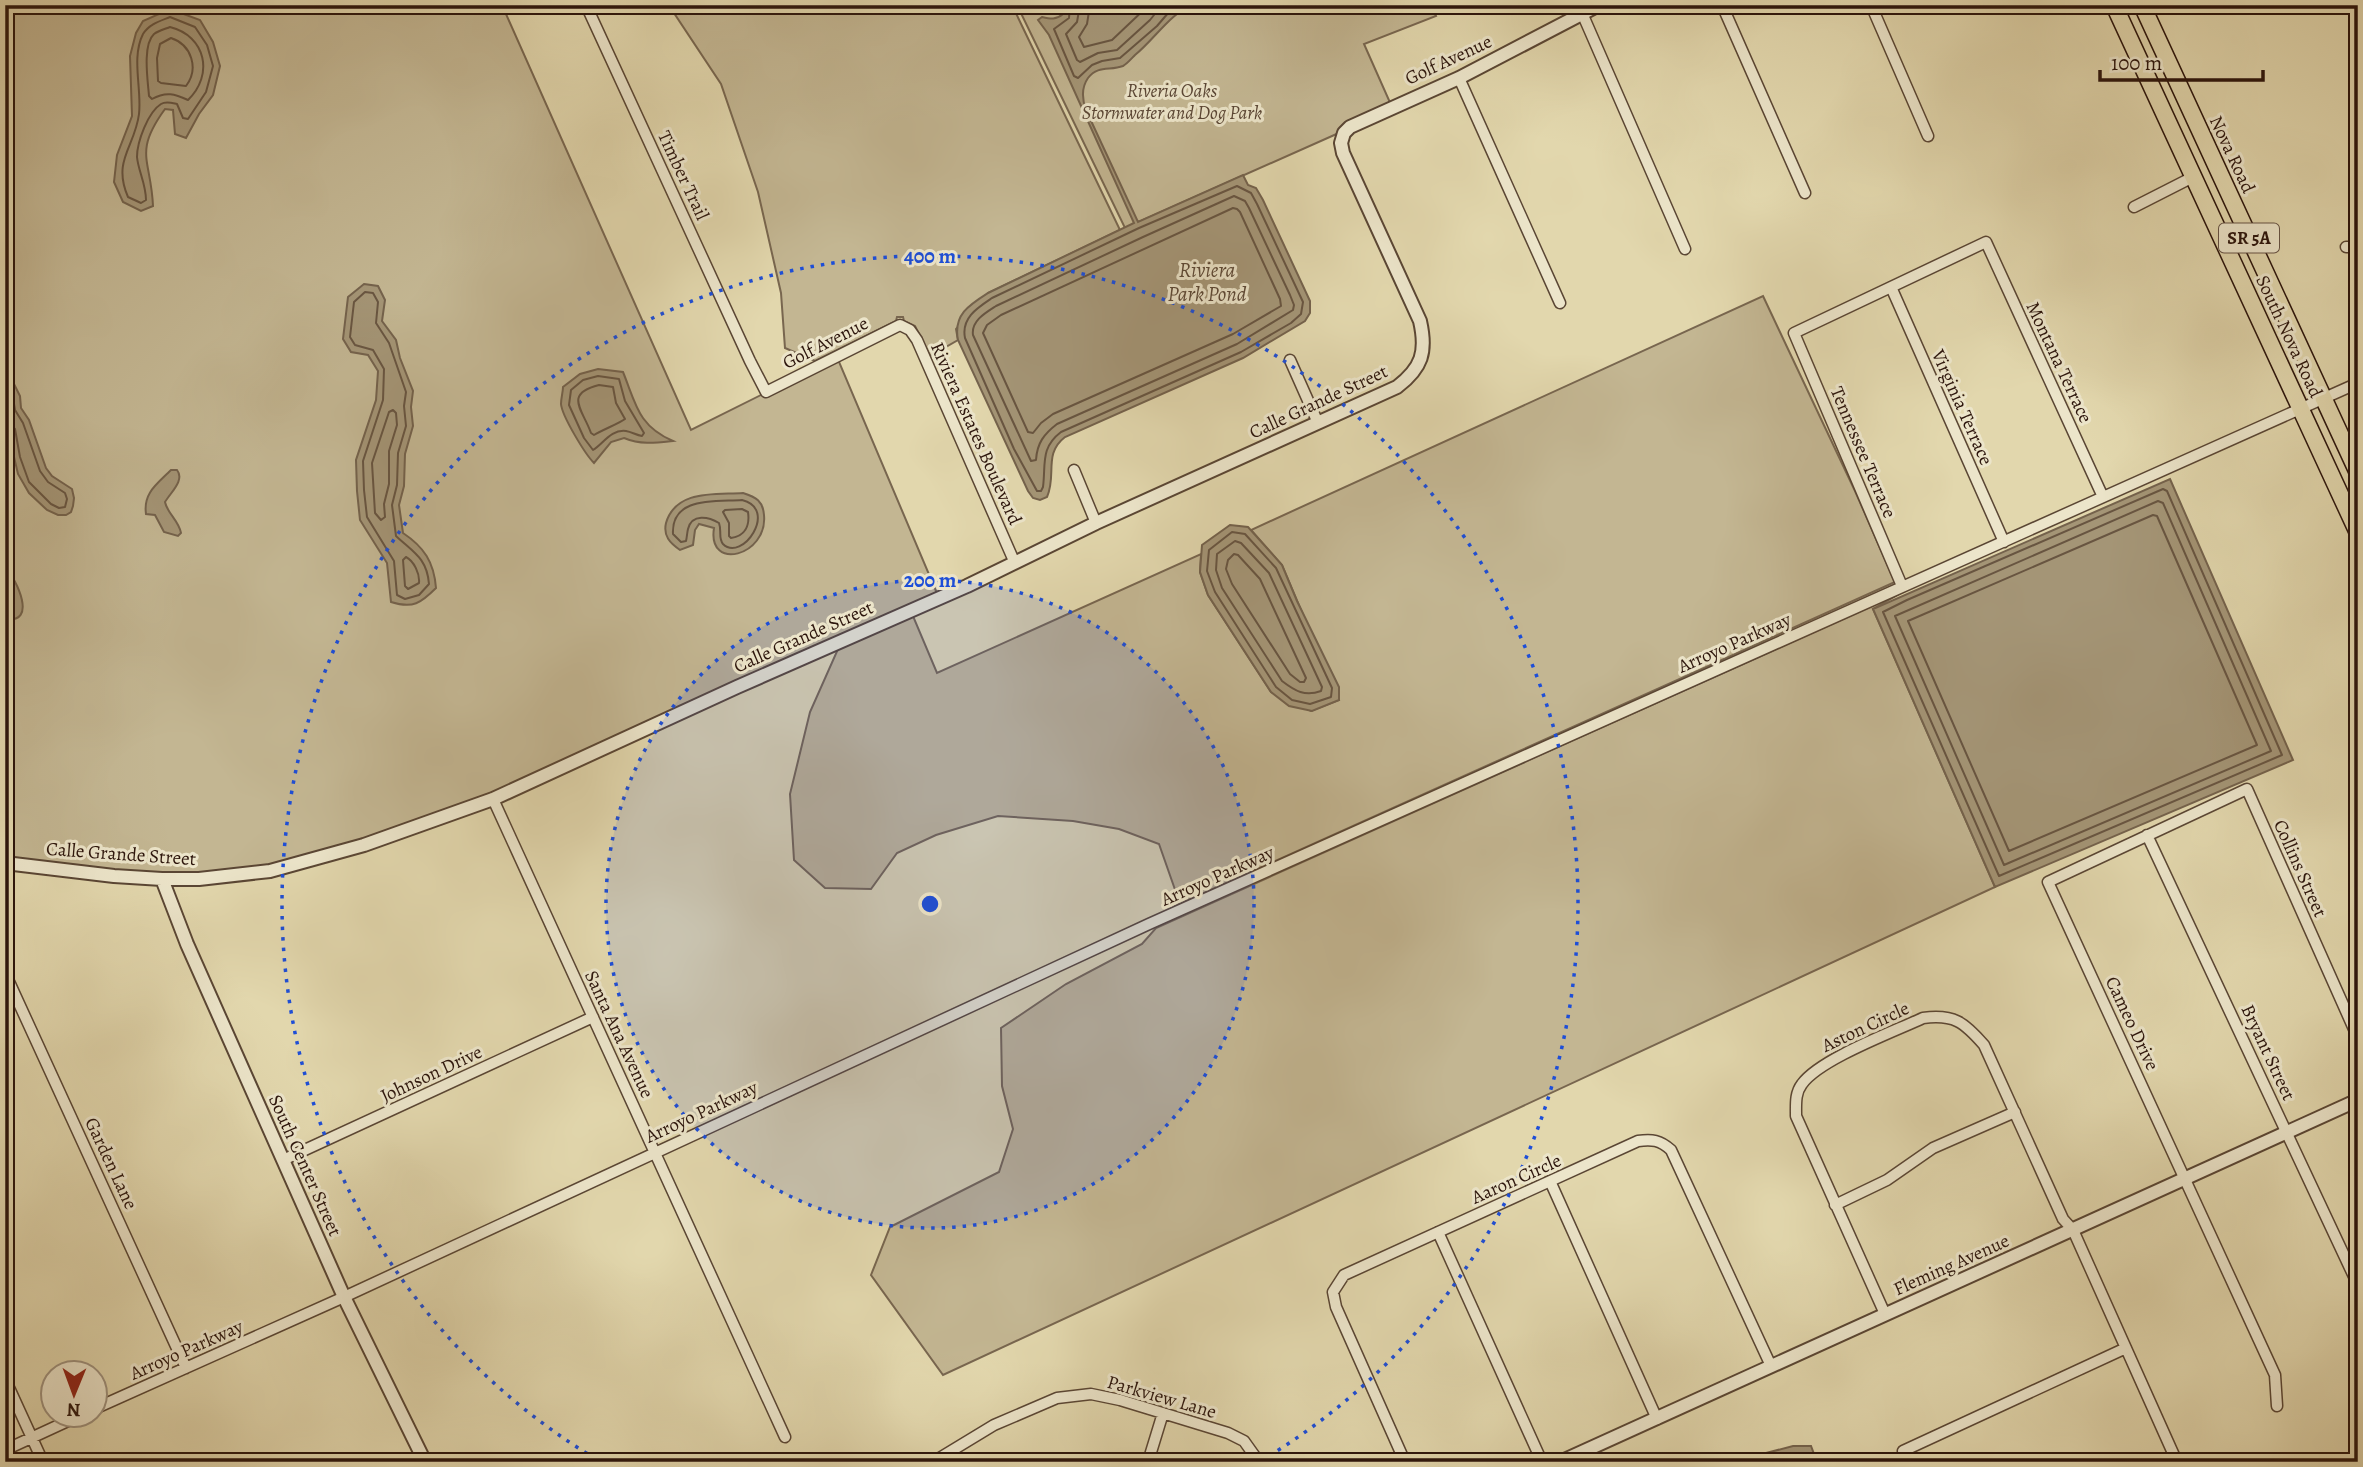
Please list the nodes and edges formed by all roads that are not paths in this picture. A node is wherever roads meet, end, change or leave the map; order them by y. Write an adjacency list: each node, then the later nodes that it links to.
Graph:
1 (586, 5): 25 (street, Timber Trail)
2 (1599, 5): 8 (street, Golf Avenue)
3 (1722, 5): 15 (street)
4 (1871, 5): 12 (street)
5 (2114, 5): 13 (main road, South Nova Road / SR 5A)
6 (2129, 5): 9 (main road)
7 (2141, 5): 9 (main road, Nova Road / SR 5A)
8 (1582, 13): 10 (street, Golf Avenue); 19 (street)
9 (2149, 21): 14 (main road, Nova Road / SR 5A)
10 (1459, 78): 11 (street, Golf Avenue); 21 (street)
11 (1350, 128): 28 (street, Calle Grande Street)
12 (1928, 136)
13 (2192, 175): 14 (main road); 16 (street); 27 (main road, South Nova Road / SR 5A)
14 (2227, 191): 26 (main road, Nova Road / SR 5A)
15 (1805, 192)
16 (2134, 207)
17 (2346, 247): 18 (street)
18 (2358, 247)
19 (1685, 249)
20 (1891, 287): 31 (street, Montana Terrace); 34 (street, Virginia Terrace); 36 (street, Tennessee Terrace)
21 (1560, 303)
22 (900, 325): 25 (street, Golf Avenue); 35 (street, Riviera Estates Boulevard)
23 (1290, 360): 28 (street)
24 (2358, 383): 26 (street, Arroyo Parkway)
25 (766, 392)
26 (2323, 399): 27 (street, Arroyo Parkway); 30 (main road, Nova Road / SR 5A)
27 (2301, 409): 31 (street, Arroyo Parkway); 33 (main road, South Nova Road / SR 5A)
28 (1318, 423): 32 (street, Calle Grande Street)
29 (1074, 470): 32 (street)
30 (2358, 473)
31 (2103, 497): 34 (street, Arroyo Parkway)
32 (1096, 523): 35 (street, Calle Grande Street)
33 (2358, 533)
34 (2004, 542): 36 (street, Arroyo Parkway)
35 (1014, 561): 37 (street, Calle Grande Street)
36 (1902, 586): 47 (street, Arroyo Parkway)
37 (493, 799): 40 (street, Calle Grande Street); 42 (street, Santa Ana Avenue)
38 (2147, 835): 43 (street, Collins Street); 46 (street, Bryant Street); 49 (street, Cameo Drive)
39 (5, 863): 40 (street, Calle Grande Street)
40 (162, 879): 48 (street, South Center Street)
41 (5, 973): 59 (street, Garden Lane)
42 (593, 1017): 47 (street, Santa Ana Avenue); 48 (street, Johnson Drive)
43 (2358, 1038)
44 (2358, 1100): 46 (street, Fleming Avenue)
45 (2015, 1112): 51 (street); 51 (street, Aston Circle); 52 (street, Aston Circle)
46 (2288, 1133): 49 (street, Fleming Avenue); 54 (street, Bryant Street)
47 (654, 1152): 55 (street, Arroyo Parkway); 66 (street, Santa Ana Avenue)
48 (283, 1160): 55 (street, South Center Street)
49 (2186, 1179): 52 (street, Fleming Avenue); 62 (street, Cameo Drive)
50 (1550, 1181): 53 (street, Aaron Circle); 58 (street, Aaron Circle); 64 (street)
51 (1835, 1205): 56 (street, Aston Circle)
52 (2073, 1230): 56 (street, Fleming Avenue); 57 (street, Aston Circle)
53 (1438, 1232): 75 (street, Aaron Circle); 76 (street)
54 (2358, 1285)
55 (344, 1297): 59 (street, Arroyo Parkway); 71 (street, South Center Street)
56 (1885, 1314): 58 (street, Fleming Avenue)
57 (2126, 1348): 69 (street); 78 (street, Aston Circle)
58 (1771, 1366): 64 (street, Fleming Avenue)
59 (186, 1368): 61 (street, Arroyo Parkway)
60 (5, 1379): 67 (street)
61 (108, 1403)
62 (2277, 1406)
63 (1163, 1413): 72 (street, Parkview Lane); 73 (street); 74 (street, Parkview Lane)
64 (1657, 1419): 77 (street, Fleming Avenue)
65 (54, 1428): 67 (street)
66 (785, 1437)
67 (32, 1438): 68 (street); 70 (street)
68 (5, 1450)
69 (1903, 1451)
70 (43, 1462)
71 (425, 1462)
72 (933, 1462)
73 (1148, 1462)
74 (1259, 1462)
75 (1405, 1462)
76 (1542, 1462)
77 (1560, 1462)
78 (2177, 1462)

